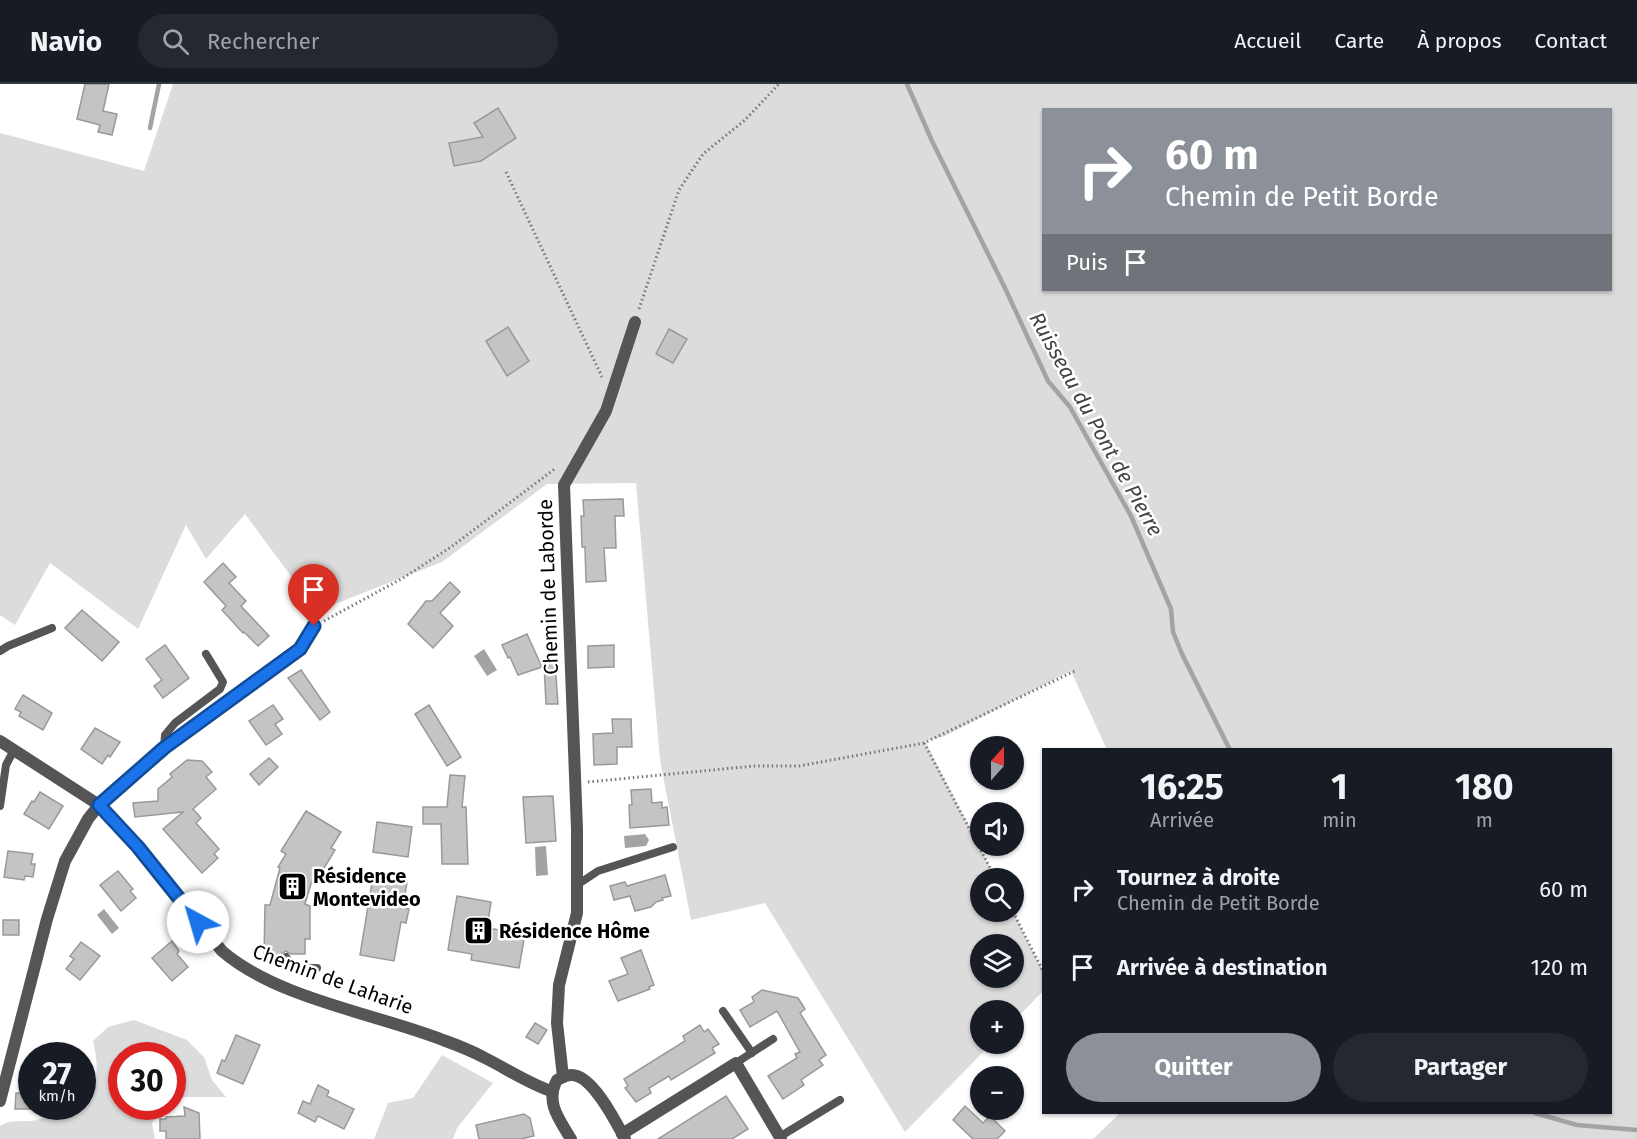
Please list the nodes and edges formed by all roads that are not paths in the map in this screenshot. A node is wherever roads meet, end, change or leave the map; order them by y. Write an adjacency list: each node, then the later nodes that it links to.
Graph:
1 (635, 322): 12 (street, Chemin de Laborde)
2 (314, 626): 7 (street)
3 (52, 628): 4 (lane)
4 (0, 651)
5 (206, 654): 7 (lane)
6 (0, 741): 8 (street, Chemin de Laharie)
7 (164, 748): 9 (street)
8 (14, 750): 9 (street, Chemin de Laharie); 10 (lane)
9 (99, 805): 20 (street, Chemin de Laharie); 22 (street)
10 (0, 806)
11 (673, 847): 12 (lane)
12 (577, 885): 19 (street, Chemin de Laborde)
13 (286, 957): 14 (lane)
14 (317, 968)
15 (723, 1011): 17 (lane)
16 (773, 1039): 17 (lane)
17 (752, 1053): 18 (lane)
18 (736, 1063): 23 (street); 24 (street)
19 (563, 1077): 20 (street); 23 (street)
20 (551, 1090): 25 (street)
21 (840, 1100): 24 (lane)
22 (0, 1101)
23 (624, 1137)
24 (781, 1138)
25 (571, 1139)

